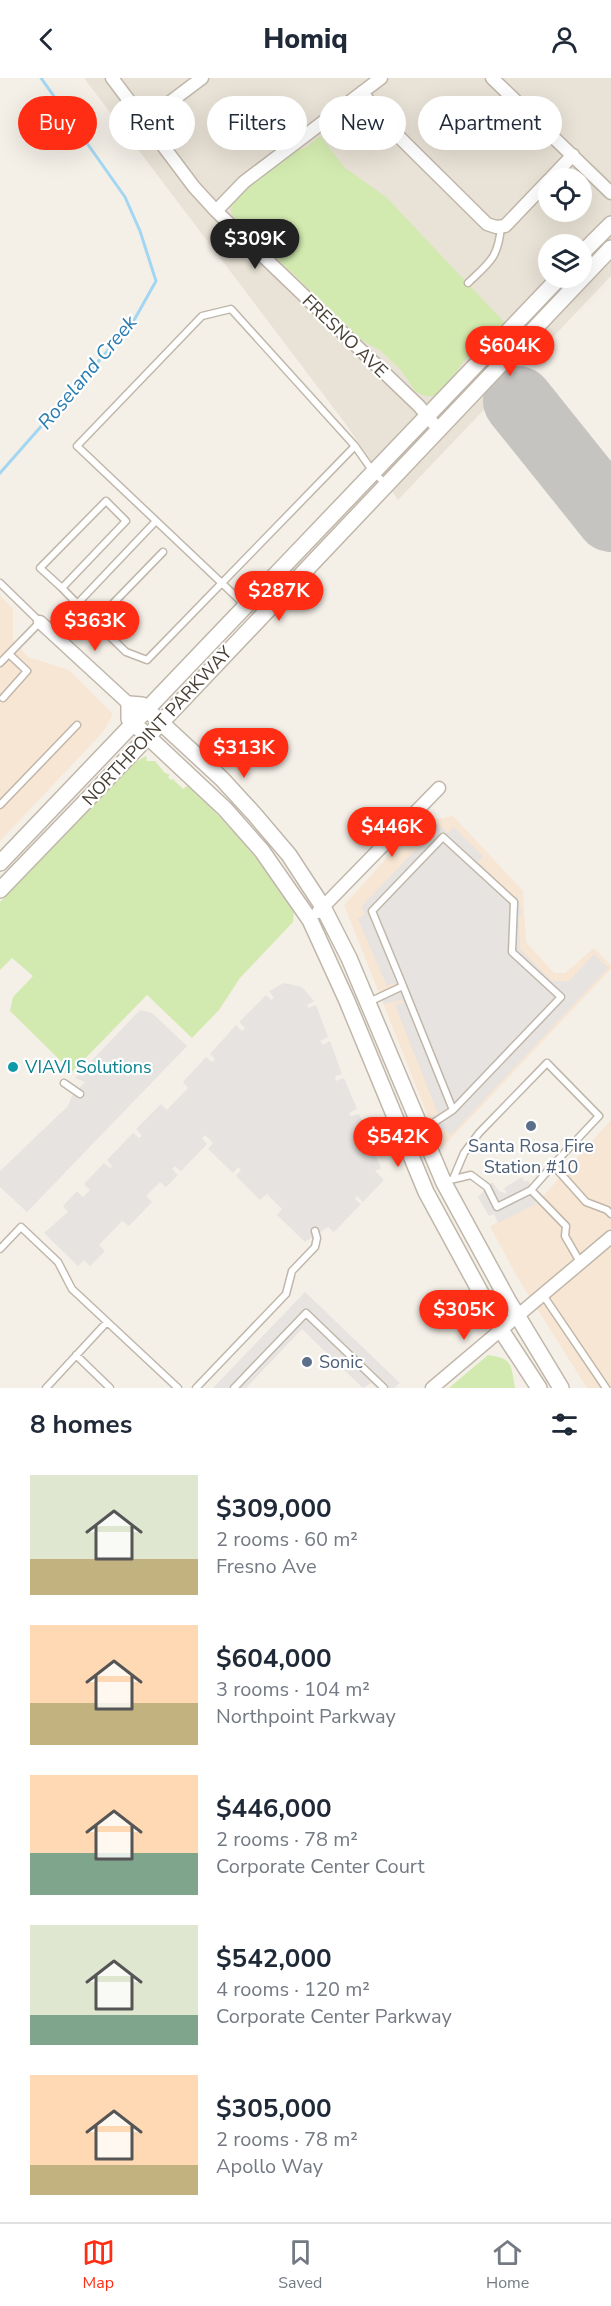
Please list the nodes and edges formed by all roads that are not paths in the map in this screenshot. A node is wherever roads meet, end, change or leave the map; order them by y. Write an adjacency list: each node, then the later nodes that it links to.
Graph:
1 (112, 78): 6 (street, FRESNO AVE)
2 (202, 78): 7 (street)
3 (381, 78): 5 (street)
4 (492, 78): 9 (street)
5 (362, 92): 13 (street); 15 (street)
6 (126, 96)
7 (178, 96)
8 (167, 150): 13 (street, FRESNO AVE)
9 (573, 155): 10 (street); 12 (street)
10 (561, 168)
11 (538, 192): 15 (street)
12 (611, 192)
13 (216, 211): 20 (street, FRESNO AVE)
14 (611, 224): 16 (street)
15 (501, 226): 18 (lane)
16 (592, 243)
17 (611, 248): 21 (street, NORTHPOINT PARKWAY)
18 (468, 283)
19 (550, 288): 20 (street, NORTHPOINT PARKWAY)
20 (428, 416): 21 (street, FRESNO AVE); 23 (street, NORTHPOINT PARKWAY)
21 (438, 429): 24 (street, NORTHPOINT PARKWAY)
22 (355, 446): 23 (lane); 25 (lane); 28 (lane)
23 (374, 473): 24 (lane); 31 (street, NORTHPOINT PARKWAY)
24 (386, 484): 39 (street, NORTHPOINT PARKWAY)
25 (156, 521): 28 (lane); 30 (lane)
26 (163, 552): 33 (lane)
27 (0, 583): 32 (lane)
28 (223, 584): 31 (lane); 33 (lane)
29 (62, 588): 29 (lane); 30 (lane)
30 (78, 603): 33 (lane)
31 (246, 606): 38 (street, NORTHPOINT PARKWAY)
32 (40, 622): 34 (lane); 37 (street)
33 (95, 622)
34 (9, 654): 35 (lane); 36 (lane)
35 (0, 663)
36 (3, 698)
37 (129, 704): 38 (street); 40 (street)
38 (148, 710): 39 (street); 40 (street, NORTHPOINT PARKWAY)
39 (162, 722): 42 (street, NORTHPOINT PARKWAY); 47 (street)
40 (134, 724): 42 (street); 45 (street, NORTHPOINT PARKWAY)
41 (77, 725): 44 (lane)
42 (148, 737): 46 (street, NORTHPOINT PARKWAY); 48 (street)
43 (439, 788): 47 (street)
44 (0, 805)
45 (0, 863)
46 (0, 890)
47 (323, 907): 48 (street); 50 (street)
48 (310, 920): 66 (street)
49 (403, 986): 50 (lane); 53 (lane); 53 (lane)
50 (368, 1003): 54 (street)
51 (64, 1083): 52 (lane)
52 (80, 1094)
53 (453, 1110): 54 (lane)
54 (421, 1131): 56 (street)
55 (554, 1166): 56 (lane); 57 (lane); 58 (lane)
56 (449, 1181): 57 (lane); 64 (street)
57 (531, 1190): 62 (lane)
58 (611, 1214)
59 (315, 1231): 71 (lane)
60 (611, 1237): 62 (street)
61 (0, 1249): 65 (lane)
62 (580, 1262): 63 (street)
63 (543, 1294): 64 (street); 77 (lane)
64 (517, 1316): 66 (street); 76 (street)
65 (107, 1323): 67 (lane); 70 (lane)
66 (501, 1330): 74 (street); 75 (street)
67 (76, 1355): 68 (lane); 69 (lane)
68 (46, 1388)
69 (110, 1388)
70 (178, 1388)
71 (196, 1388)
72 (234, 1388): 73 (lane)
73 (384, 1388)
74 (432, 1388)
75 (539, 1388)
76 (561, 1388)
77 (606, 1388)

